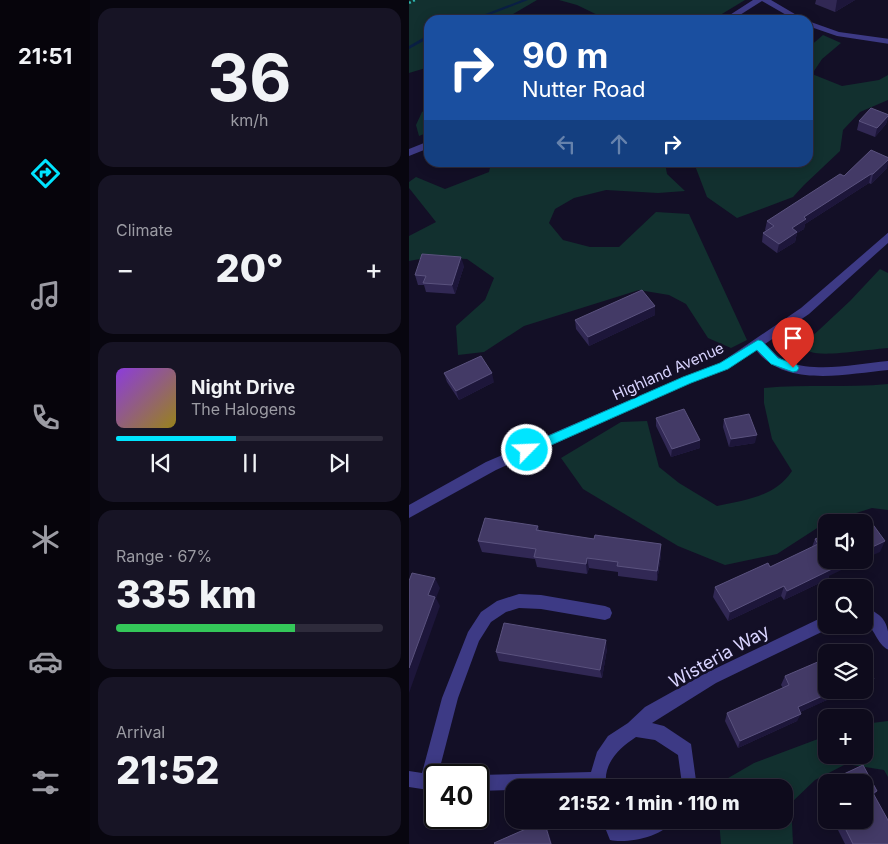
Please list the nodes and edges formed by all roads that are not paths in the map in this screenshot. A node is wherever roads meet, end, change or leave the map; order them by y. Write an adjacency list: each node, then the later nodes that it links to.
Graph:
1 (759, 0): 3 (street)
2 (765, 0): 4 (street)
3 (734, 15)
4 (792, 15)
5 (813, 25): 6 (street)
6 (888, 42)
7 (424, 146): 8 (street)
8 (409, 153)
9 (888, 235): 10 (street, Highland Avenue)
10 (758, 344): 11 (street); 12 (street, Highland Avenue)
11 (888, 365)
12 (409, 512)
13 (605, 613): 18 (street)
14 (873, 619): 16 (street)
15 (818, 626): 17 (street, Wisteria Way)
16 (888, 643)
17 (635, 729): 20 (street, Wisteria Way); 21 (street)
18 (436, 764)
19 (409, 779): 22 (street)
20 (599, 779)
21 (689, 779)
22 (424, 782)
23 (489, 783): 24 (street)
24 (505, 783)
25 (648, 829): 26 (street)
26 (615, 833)

